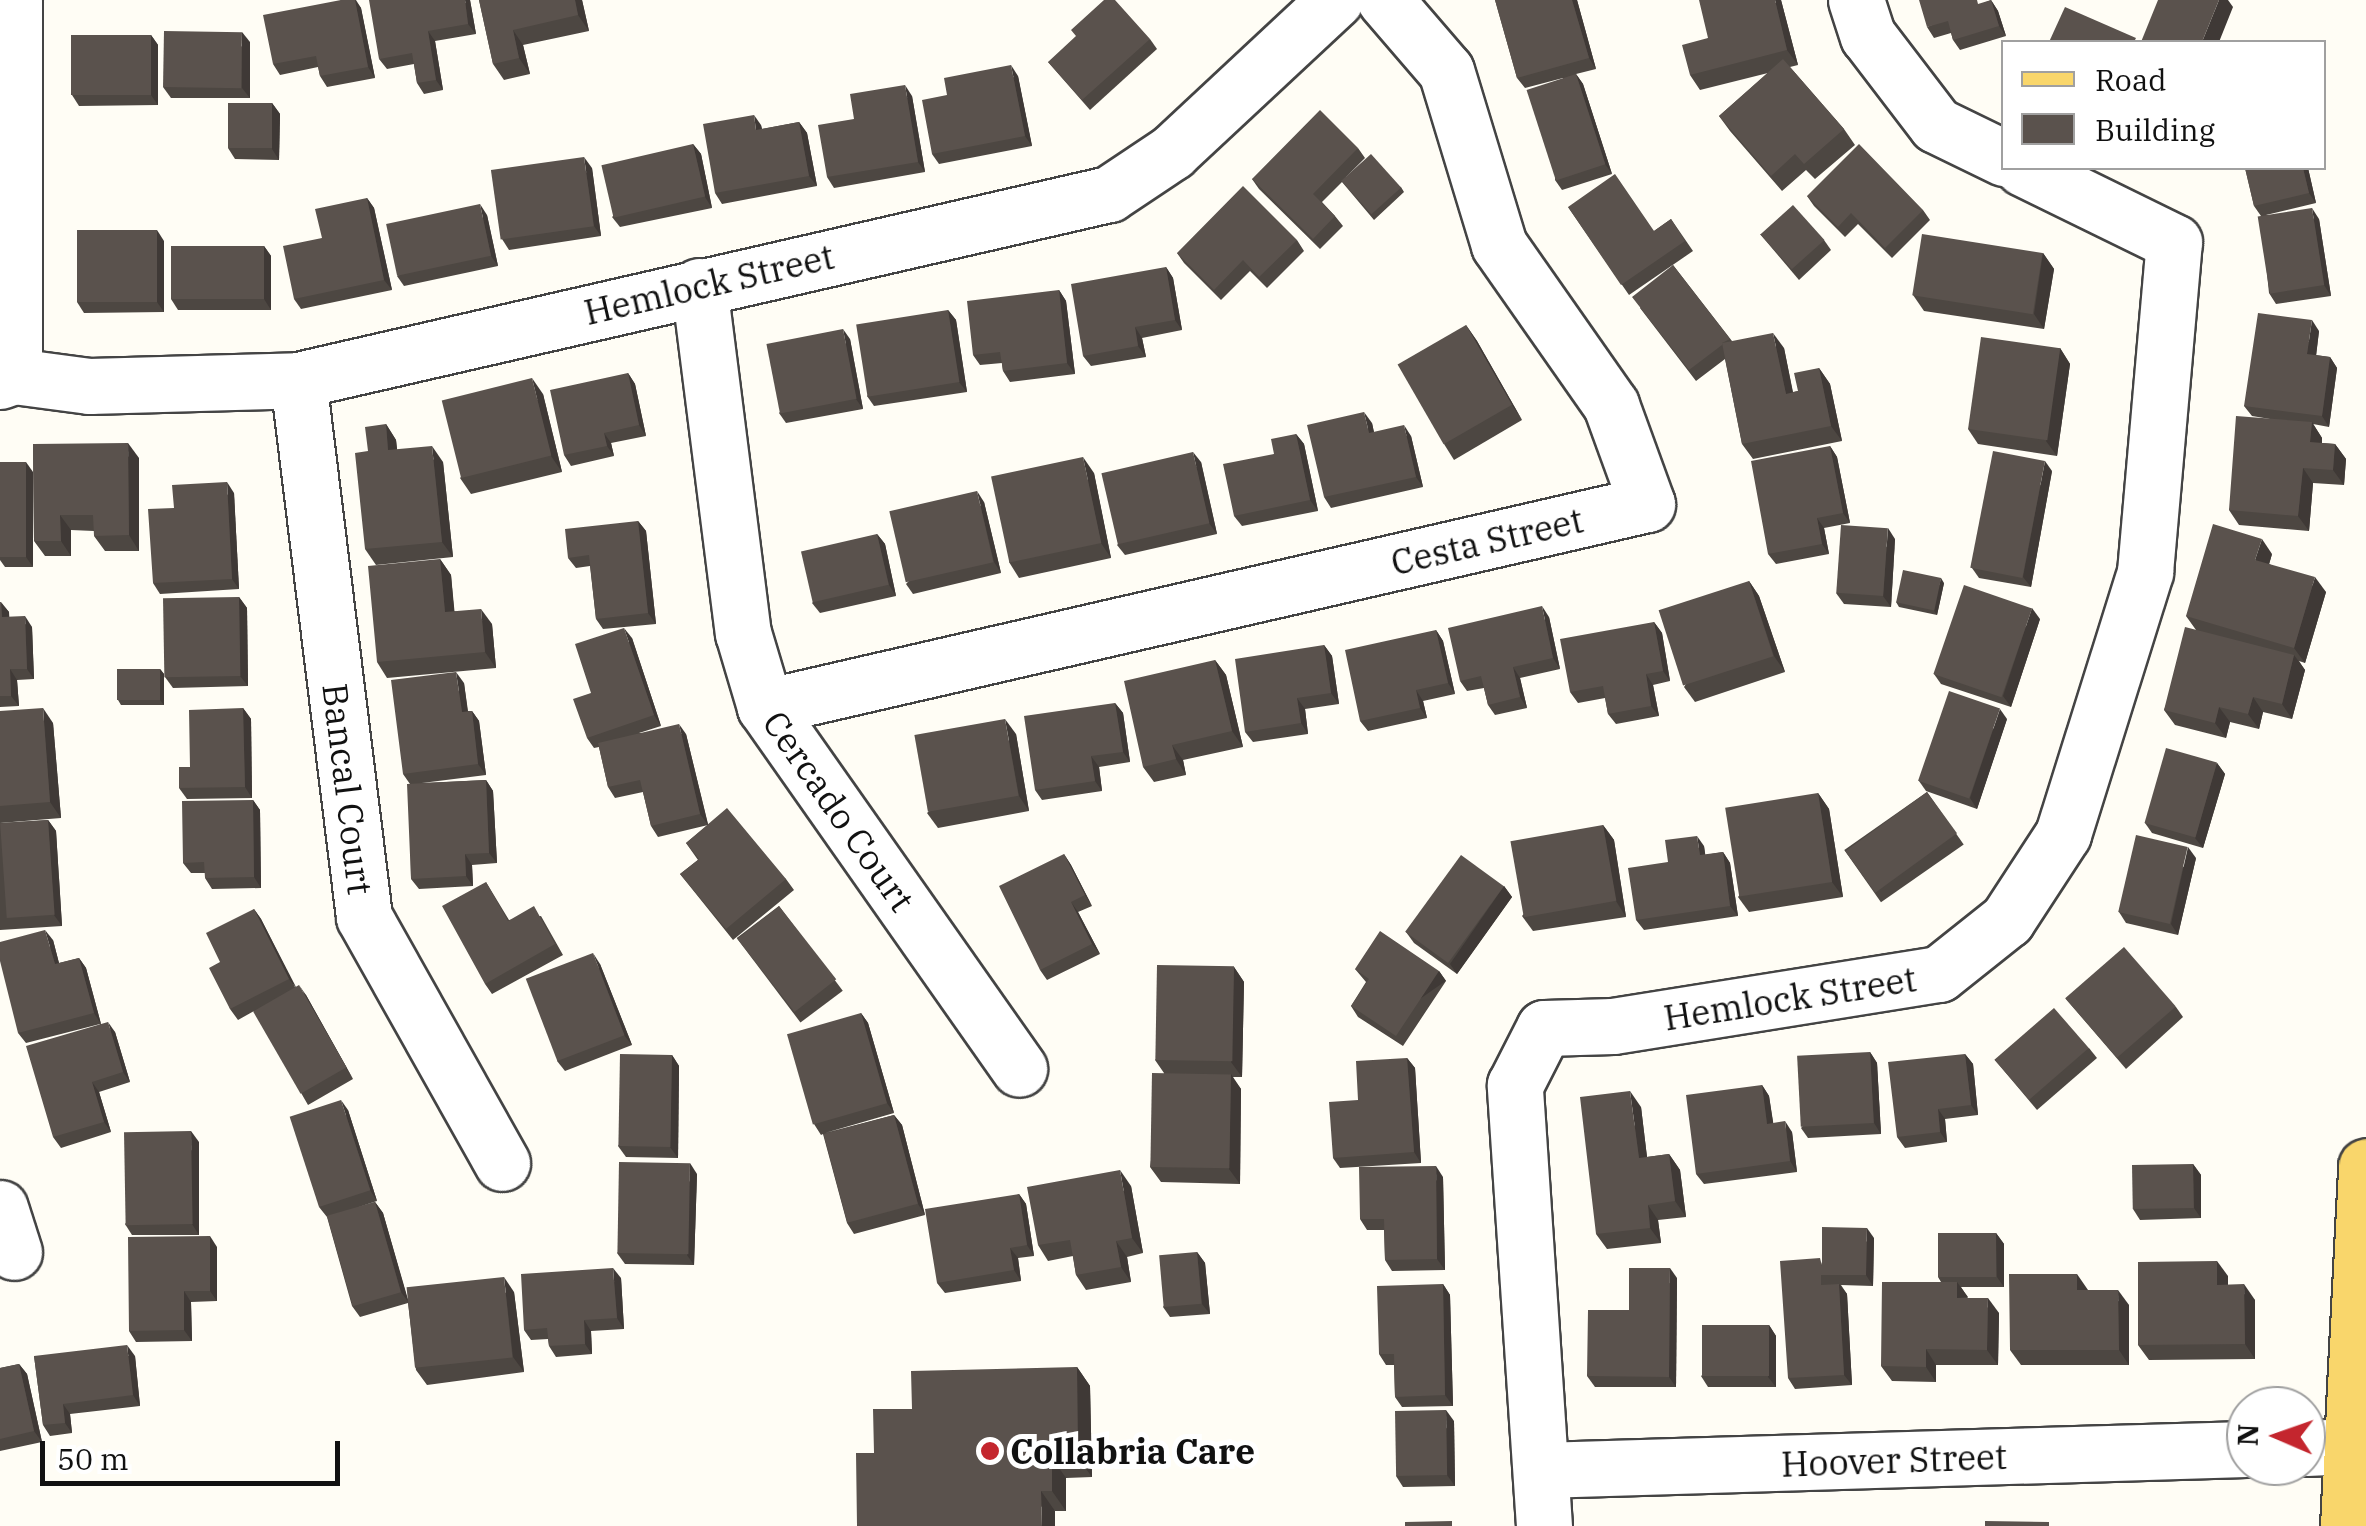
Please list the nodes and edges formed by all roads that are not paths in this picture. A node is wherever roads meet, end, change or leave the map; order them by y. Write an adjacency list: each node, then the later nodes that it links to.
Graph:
1 (14, 0): 8 (street)
2 (1334, 0): 7 (street, Hemlock Street)
3 (1385, 0): 10 (street, Cesta Street)
4 (1856, 0): 5 (street)
5 (2001, 157)
6 (2027, 170): 16 (street, Hemlock Street)
7 (699, 286): 9 (street, Hemlock Street); 10 (street, Cercado Court)
8 (7, 379): 9 (street, Hemlock Street)
9 (298, 380): 12 (street, Bancal Court)
10 (765, 708): 11 (street, Cercado Court)
11 (1019, 1069)
12 (502, 1163)
13 (2366, 1166): 14 (main road)
14 (2328, 1447): 18 (main road)
15 (2226, 1450): 16 (street, Hoover Street)
16 (1541, 1470): 17 (street, Hemlock Street)
17 (1544, 1526)
18 (2348, 1526)

